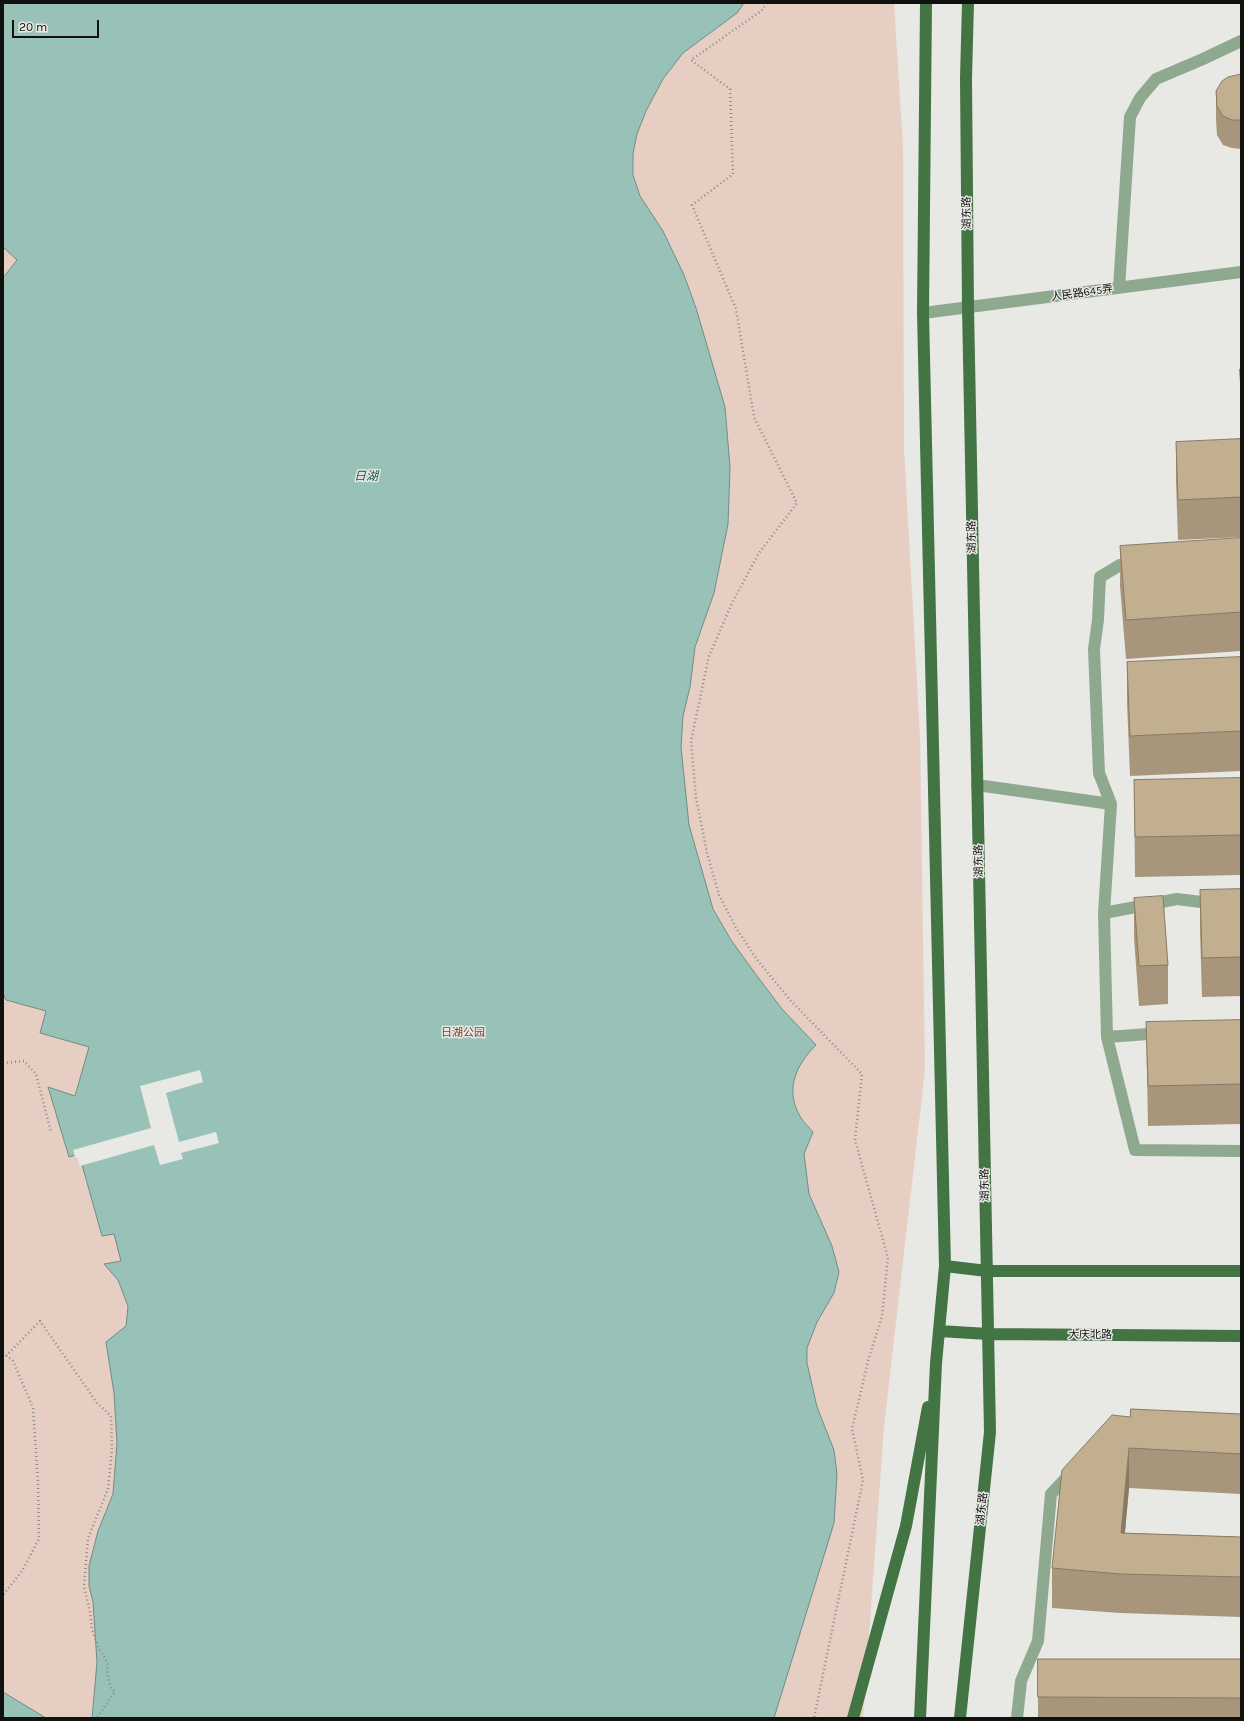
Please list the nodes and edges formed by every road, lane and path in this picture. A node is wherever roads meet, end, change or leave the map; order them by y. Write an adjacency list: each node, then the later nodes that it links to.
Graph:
1 (767, 3): 31 (path)
2 (926, 3): 8 (main road)
3 (968, 3): 7 (main road, 湖东路)
4 (1241, 41): 6 (street)
5 (1241, 272): 6 (street, 人民路645弄)
6 (1119, 288): 7 (street, 人民路645弄)
7 (968, 308): 8 (street, 人民路645弄); 10 (main road, 湖东路)
8 (923, 313): 19 (main road)
9 (1150, 564): 11 (street)
10 (977, 785): 11 (street); 20 (main road, 湖东路)
11 (1111, 804): 13 (street)
12 (1241, 907): 13 (street)
13 (1104, 913): 15 (street)
14 (1175, 1032): 15 (street)
15 (1107, 1038): 18 (street)
16 (3, 1063): 17 (path)
17 (51, 1132)
18 (1241, 1151)
19 (945, 1266): 20 (main road); 22 (main road)
20 (987, 1271): 21 (main road); 23 (main road, 湖东路)
21 (1241, 1271)
22 (939, 1331): 23 (main road, 大庆北路); 27 (main road)
23 (988, 1334): 24 (main road, 大庆北路); 34 (main road, 湖东路)
24 (1241, 1336)
25 (3, 1353): 26 (path)
26 (6, 1356): 29 (path); 30 (path)
27 (936, 1363): 32 (main road); 33 (main road)
28 (1082, 1462): 35 (street)
29 (3, 1595)
30 (97, 1718)
31 (814, 1718)
32 (853, 1718)
33 (920, 1718)
34 (960, 1718)
35 (1017, 1718)

